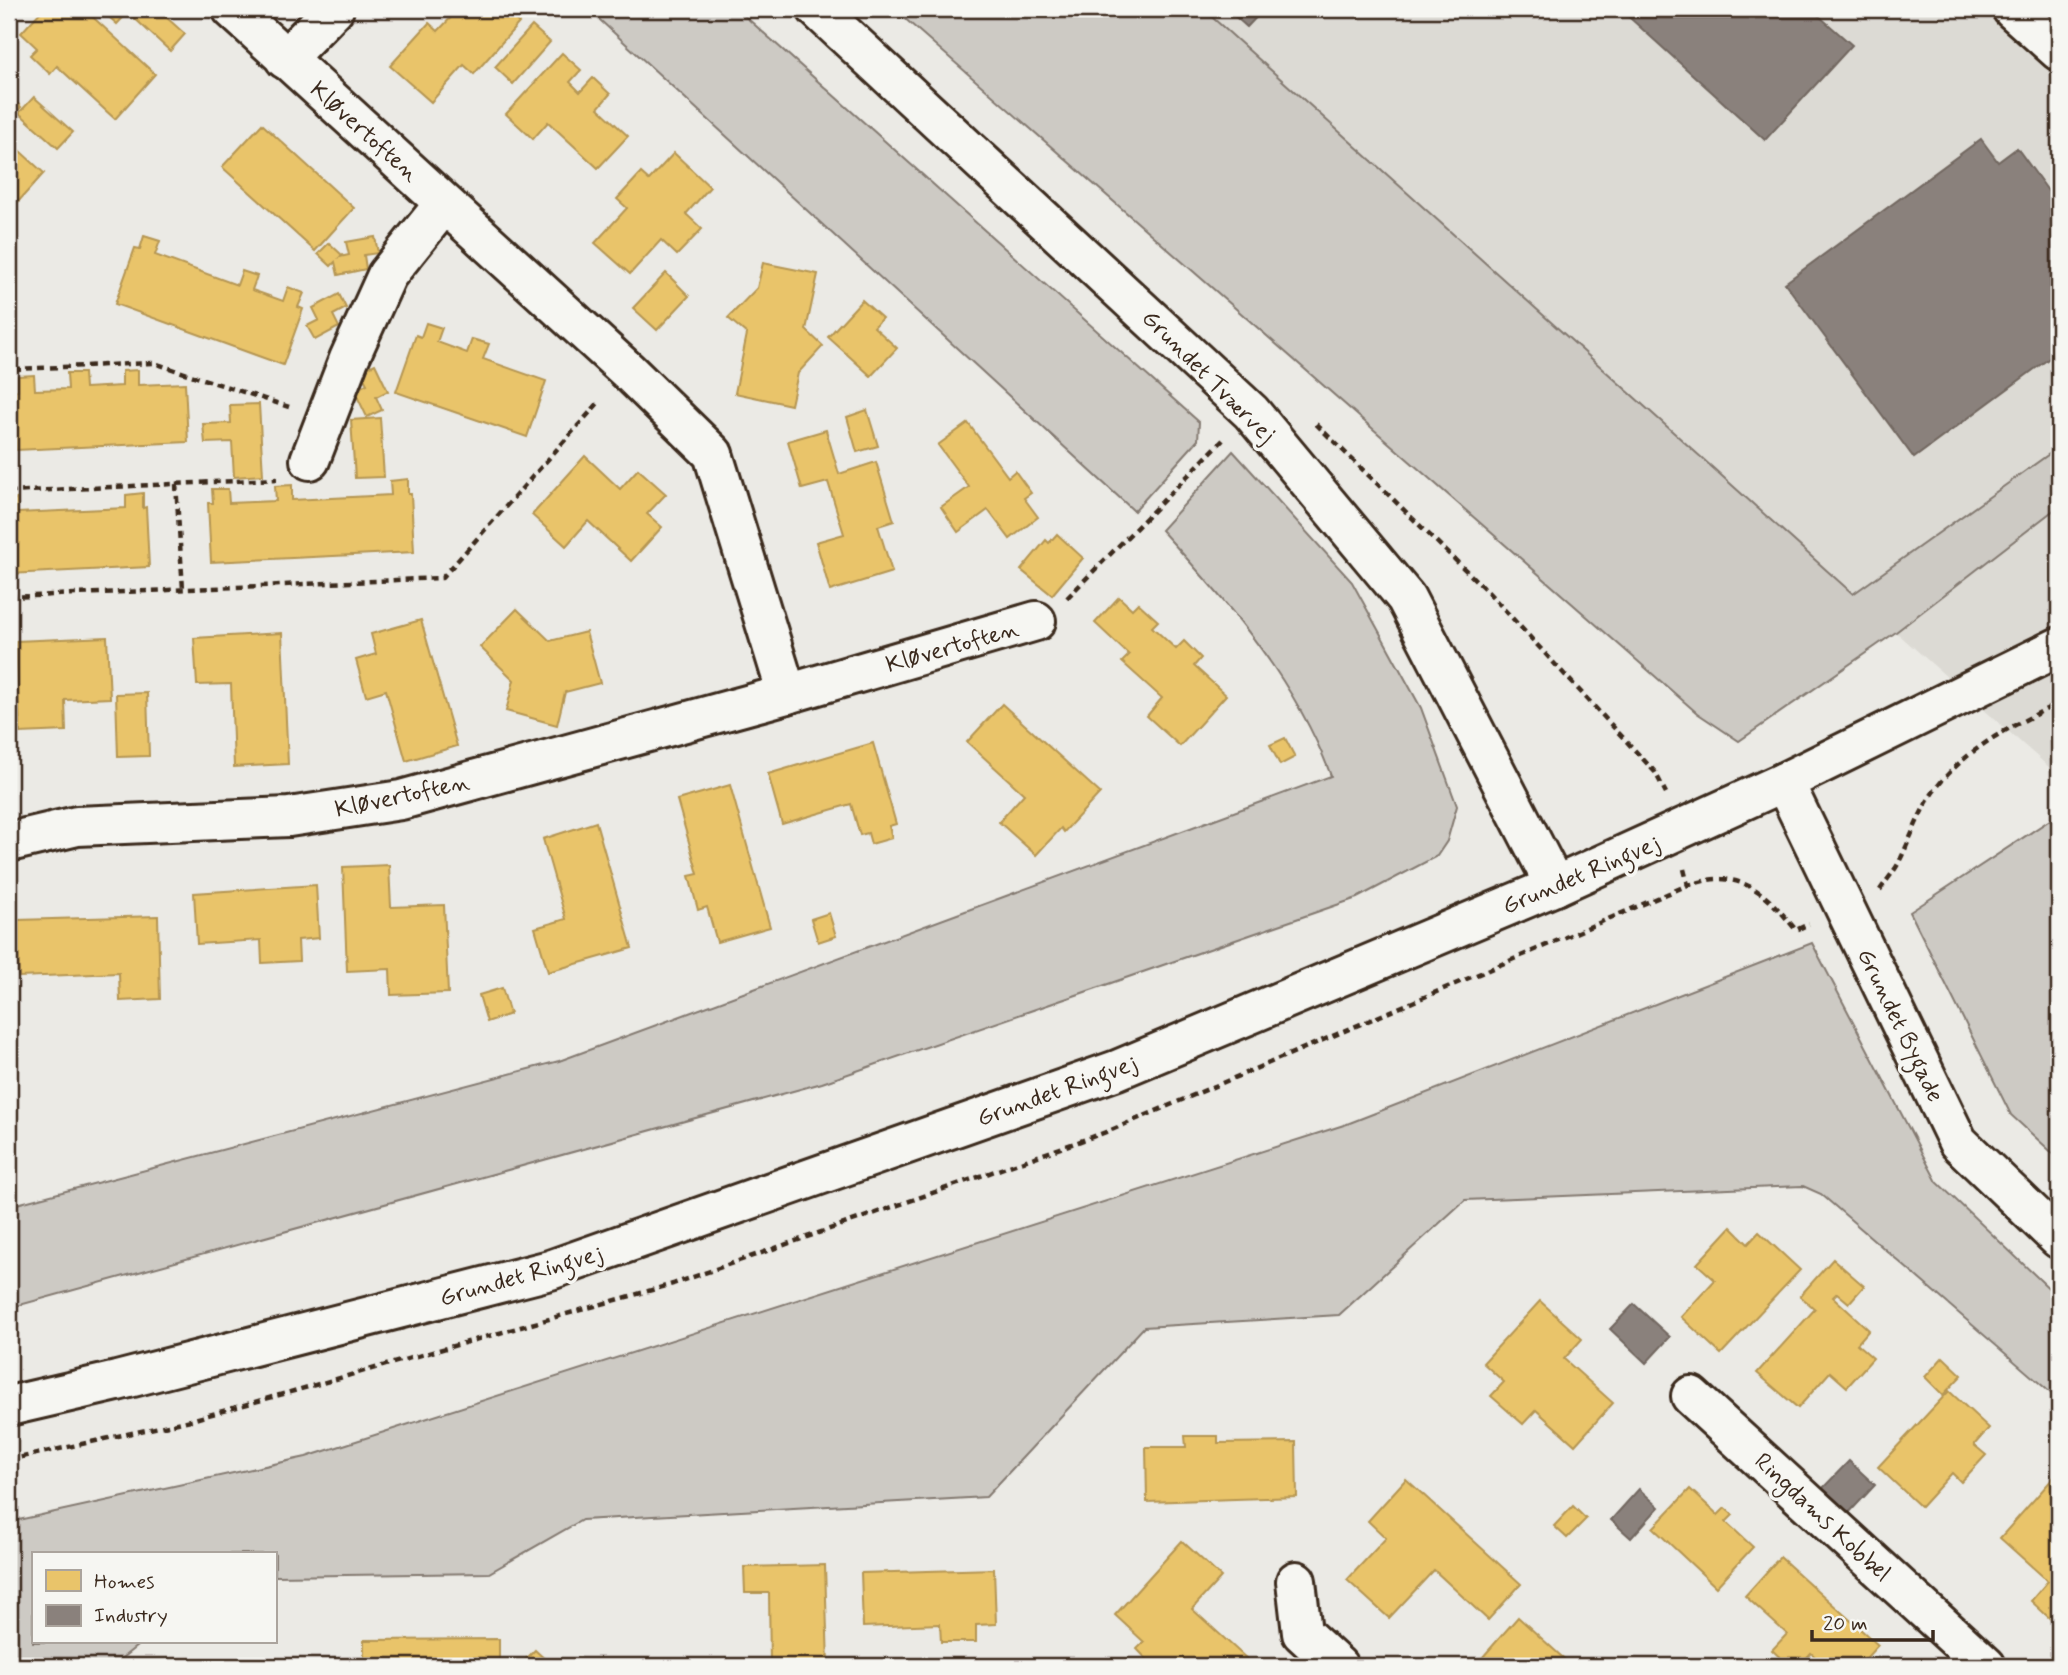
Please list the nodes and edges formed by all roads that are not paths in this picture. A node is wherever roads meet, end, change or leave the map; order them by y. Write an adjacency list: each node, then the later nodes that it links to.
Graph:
1 (334, 9): 6 (street)
2 (817, 9): 14 (street, Grundet Tværvej)
3 (2012, 9): 5 (street)
4 (236, 10): 6 (street, Kløvertoften)
5 (2059, 51)
6 (285, 59): 7 (street, Kløvertoften)
7 (444, 204): 8 (street); 11 (street, Kløvertoften)
8 (310, 460)
9 (1036, 621): 11 (street, Kløvertoften)
10 (2059, 647): 12 (street, Grundet Ringvej)
11 (787, 694): 13 (street, Kløvertoften)
12 (1784, 782): 14 (street, Grundet Ringvej); 15 (street, Grundet Bygade)
13 (9, 842)
14 (1555, 886): 17 (street, Grundet Ringvej)
15 (2059, 1239)
16 (1691, 1396): 20 (street, Ringdams Kobbel)
17 (9, 1406)
18 (1296, 1581): 19 (street)
19 (1338, 1666)
20 (1986, 1666)

